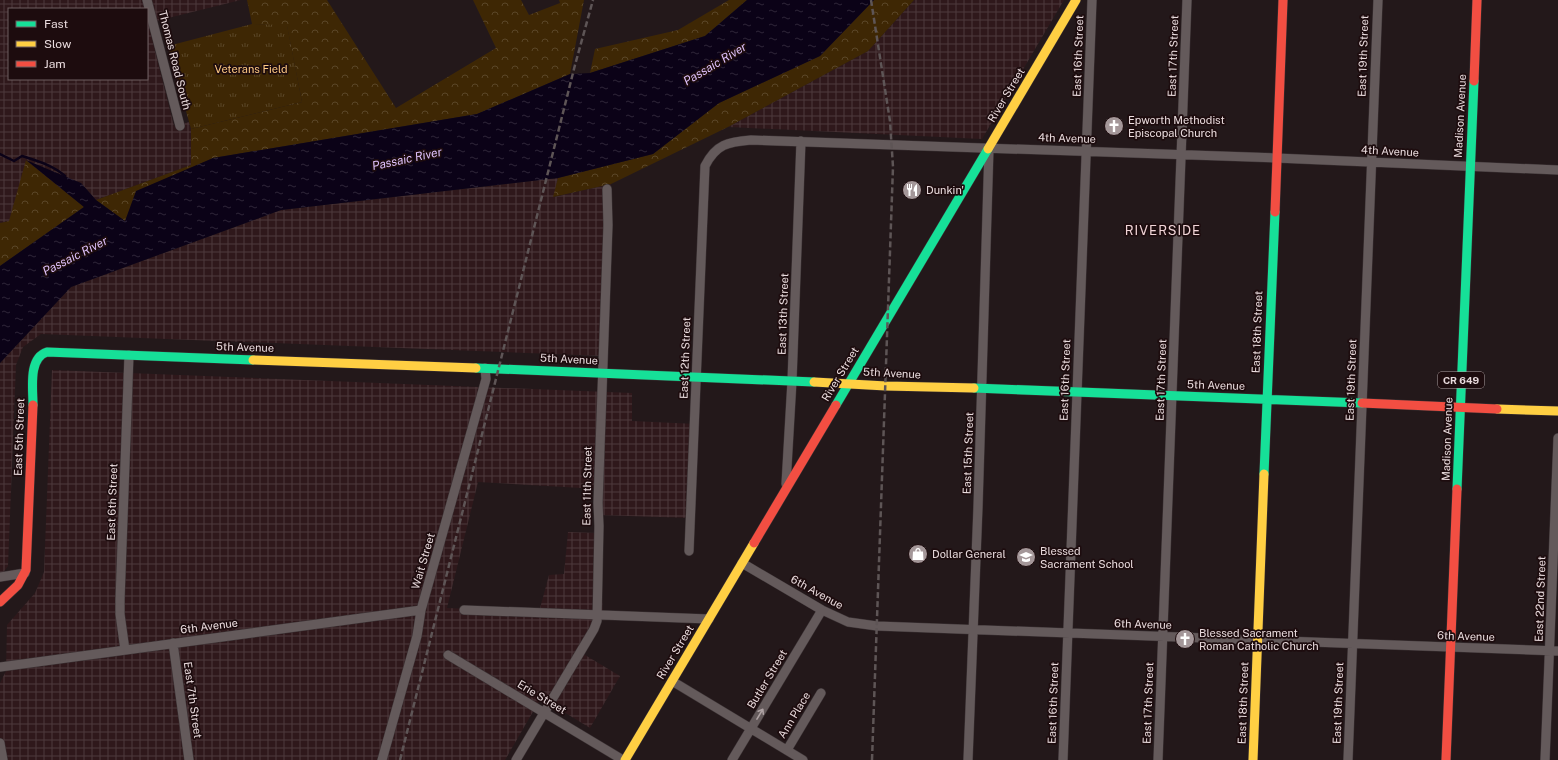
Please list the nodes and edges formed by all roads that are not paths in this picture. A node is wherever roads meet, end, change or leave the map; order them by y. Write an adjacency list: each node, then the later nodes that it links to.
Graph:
1 (147, 0): 8 (street, Thomas Road South)
2 (1076, 0): 10 (main road, River Street)
3 (1092, 0): 11 (street, East 16th Street)
4 (1188, 0): 12 (street, East 17th Street)
5 (1283, 0): 13 (main road, East 18th Street)
6 (1378, 0): 14 (street, East 19th Street)
7 (1477, 0): 16 (main road, Madison Avenue / CR 649)
8 (180, 126)
9 (801, 141): 10 (street, 4th Avenue); 15 (street, 4th Avenue); 23 (street, East 13th Street)
10 (988, 148): 11 (street, 4th Avenue); 24 (main road, River Street); 25 (street, East 15th Street)
11 (1086, 151): 12 (street, 4th Avenue); 26 (street, East 16th Street)
12 (1182, 154): 13 (street, 4th Avenue); 27 (street, East 17th Street)
13 (1276, 158): 14 (street, 4th Avenue); 28 (main road, East 18th Street)
14 (1371, 162): 16 (street, 4th Avenue); 29 (street, East 19th Street)
15 (705, 166): 22 (street, East 12th Street)
16 (1469, 167): 17 (street, 4th Avenue); 30 (main road, Madison Avenue / CR 649)
17 (1558, 170)
18 (607, 190): 21 (street, East 11th Street)
19 (130, 355): 20 (main road, 5th Avenue); 36 (main road, East 5th Street); 51 (street, East 6th Street)
20 (485, 368): 21 (main road, 5th Avenue); 39 (street, Wait Street)
21 (603, 373): 22 (main road, 5th Avenue); 42 (street, East 11th Street)
22 (697, 377): 23 (main road, 5th Avenue); 34 (street, East 12th Street)
23 (792, 381): 24 (main road, 5th Avenue); 33 (street, East 13th Street)
24 (849, 383): 25 (main road, 5th Avenue); 33 (main road, River Street)
25 (982, 388): 26 (main road, 5th Avenue); 44 (street, East 15th Street)
26 (1077, 392): 27 (main road, 5th Avenue); 45 (street, East 16th Street)
27 (1172, 396): 28 (main road, 5th Avenue); 46 (street, East 17th Street)
28 (1267, 399): 29 (main road, 5th Avenue); 47 (main road, East 18th Street)
29 (1362, 403): 30 (main road, 5th Avenue); 49 (street, East 19th Street)
30 (1460, 407): 31 (main road, 5th Avenue); 50 (main road, Madison Avenue / CR 649)
31 (1558, 411)
32 (1558, 438): 52 (street, East 22nd Street)
33 (786, 488): 35 (main road, River Street)
34 (689, 551)
35 (742, 563): 41 (street, 6th Avenue); 43 (main road, River Street)
36 (25, 573): 37 (street); 38 (main road)
37 (0, 577)
38 (0, 602)
39 (421, 610): 48 (street, 6th Avenue); 63 (street, Wait Street)
40 (464, 610): 42 (street)
41 (822, 610): 44 (street, 6th Avenue); 58 (street, Butler Street, one-way to 41)
42 (597, 614): 43 (street); 57 (street, East 11th Street)
43 (709, 619): 55 (main road, River Street)
44 (972, 628): 45 (street, 6th Avenue); 68 (street, East 15th Street)
45 (1068, 633): 46 (street, 6th Avenue); 69 (street, East 16th Street)
46 (1163, 636): 47 (street, 6th Avenue); 70 (street, East 17th Street)
47 (1258, 639): 49 (street, 6th Avenue); 71 (main road, East 18th Street)
48 (173, 643): 51 (street, 6th Avenue); 62 (street, East 7th Street)
49 (1352, 643): 50 (street, 6th Avenue); 72 (street, East 19th Street)
50 (1451, 647): 52 (street, 6th Avenue); 73 (main road, Madison Avenue / CR 649)
51 (125, 650): 54 (street, 6th Avenue)
52 (1554, 651): 74 (street, East 22nd Street)
53 (448, 655): 57 (street, Erie Street)
54 (0, 667)
55 (672, 681): 58 (street); 65 (main road, River Street)
56 (821, 693): 60 (street, Ann Place)
57 (544, 713): 64 (street, East 11th Street); 65 (street, Erie Street)
58 (751, 729): 60 (street); 66 (street, Butler Street)
59 (0, 743): 61 (street)
60 (787, 750): 67 (street)
61 (3, 760)
62 (189, 760)
63 (382, 760)
64 (516, 760)
65 (624, 760)
66 (732, 760)
67 (803, 760)
68 (968, 760)
69 (1063, 760)
70 (1158, 760)
71 (1253, 760)
72 (1348, 760)
73 (1446, 760)
74 (1545, 760)

